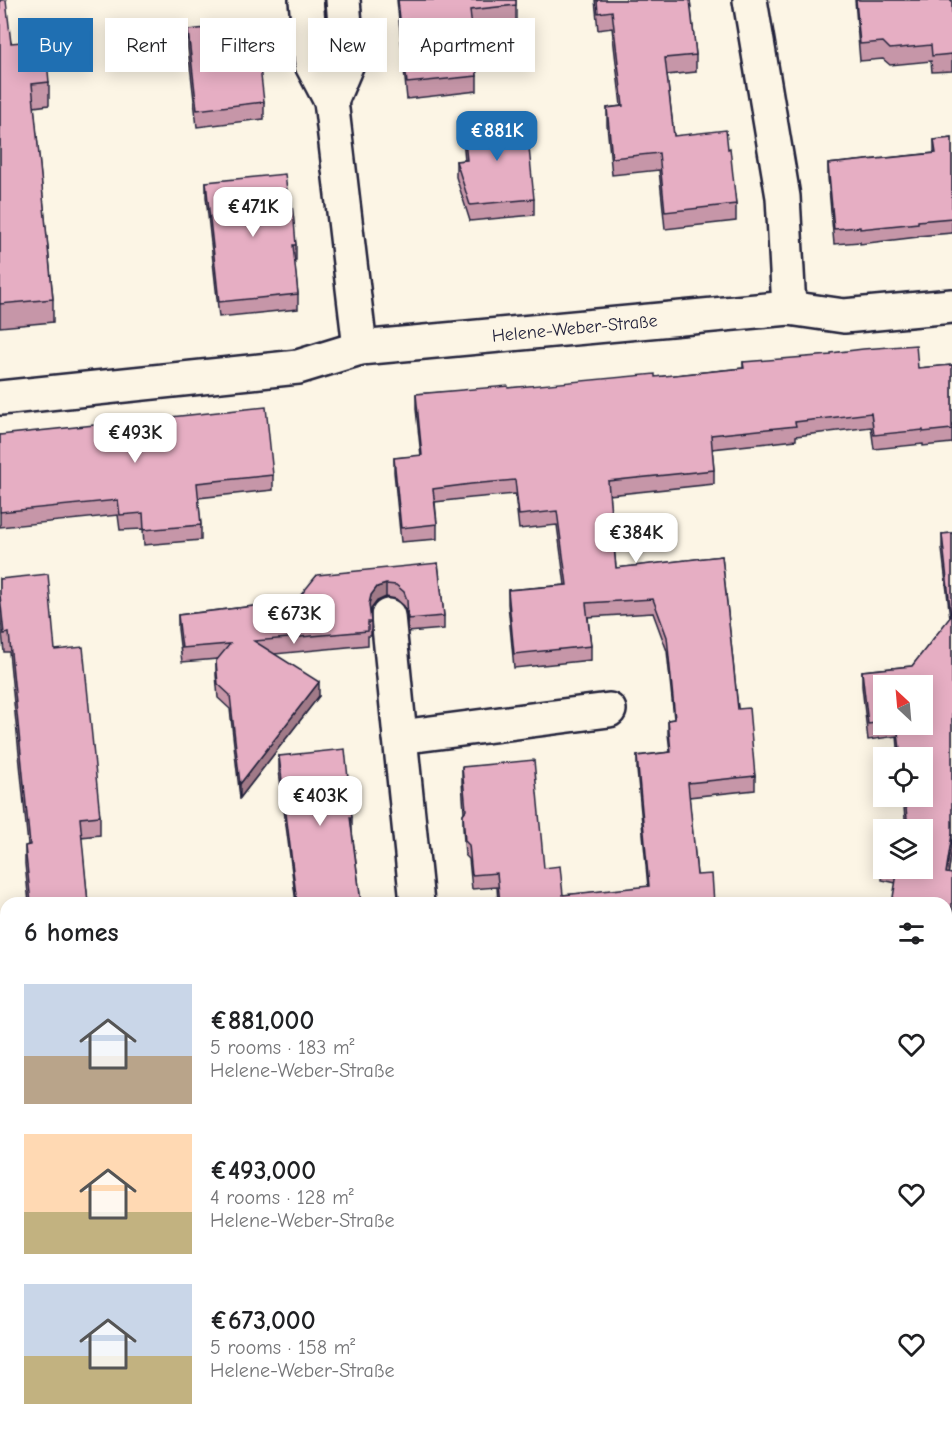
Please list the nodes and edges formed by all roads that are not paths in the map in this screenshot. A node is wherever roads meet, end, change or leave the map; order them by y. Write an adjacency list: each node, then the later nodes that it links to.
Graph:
1 (306, 0): 4 (street)
2 (343, 0): 4 (street)
3 (750, 0): 6 (street)
4 (331, 101): 7 (street)
5 (952, 306): 6 (street, Helene-Weber-Straße)
6 (789, 308): 7 (street, Helene-Weber-Straße)
7 (360, 348): 8 (street, Helene-Weber-Straße)
8 (0, 398)
9 (388, 616): 11 (street)
10 (609, 711): 11 (street)
11 (400, 737): 12 (street)
12 (416, 897)

